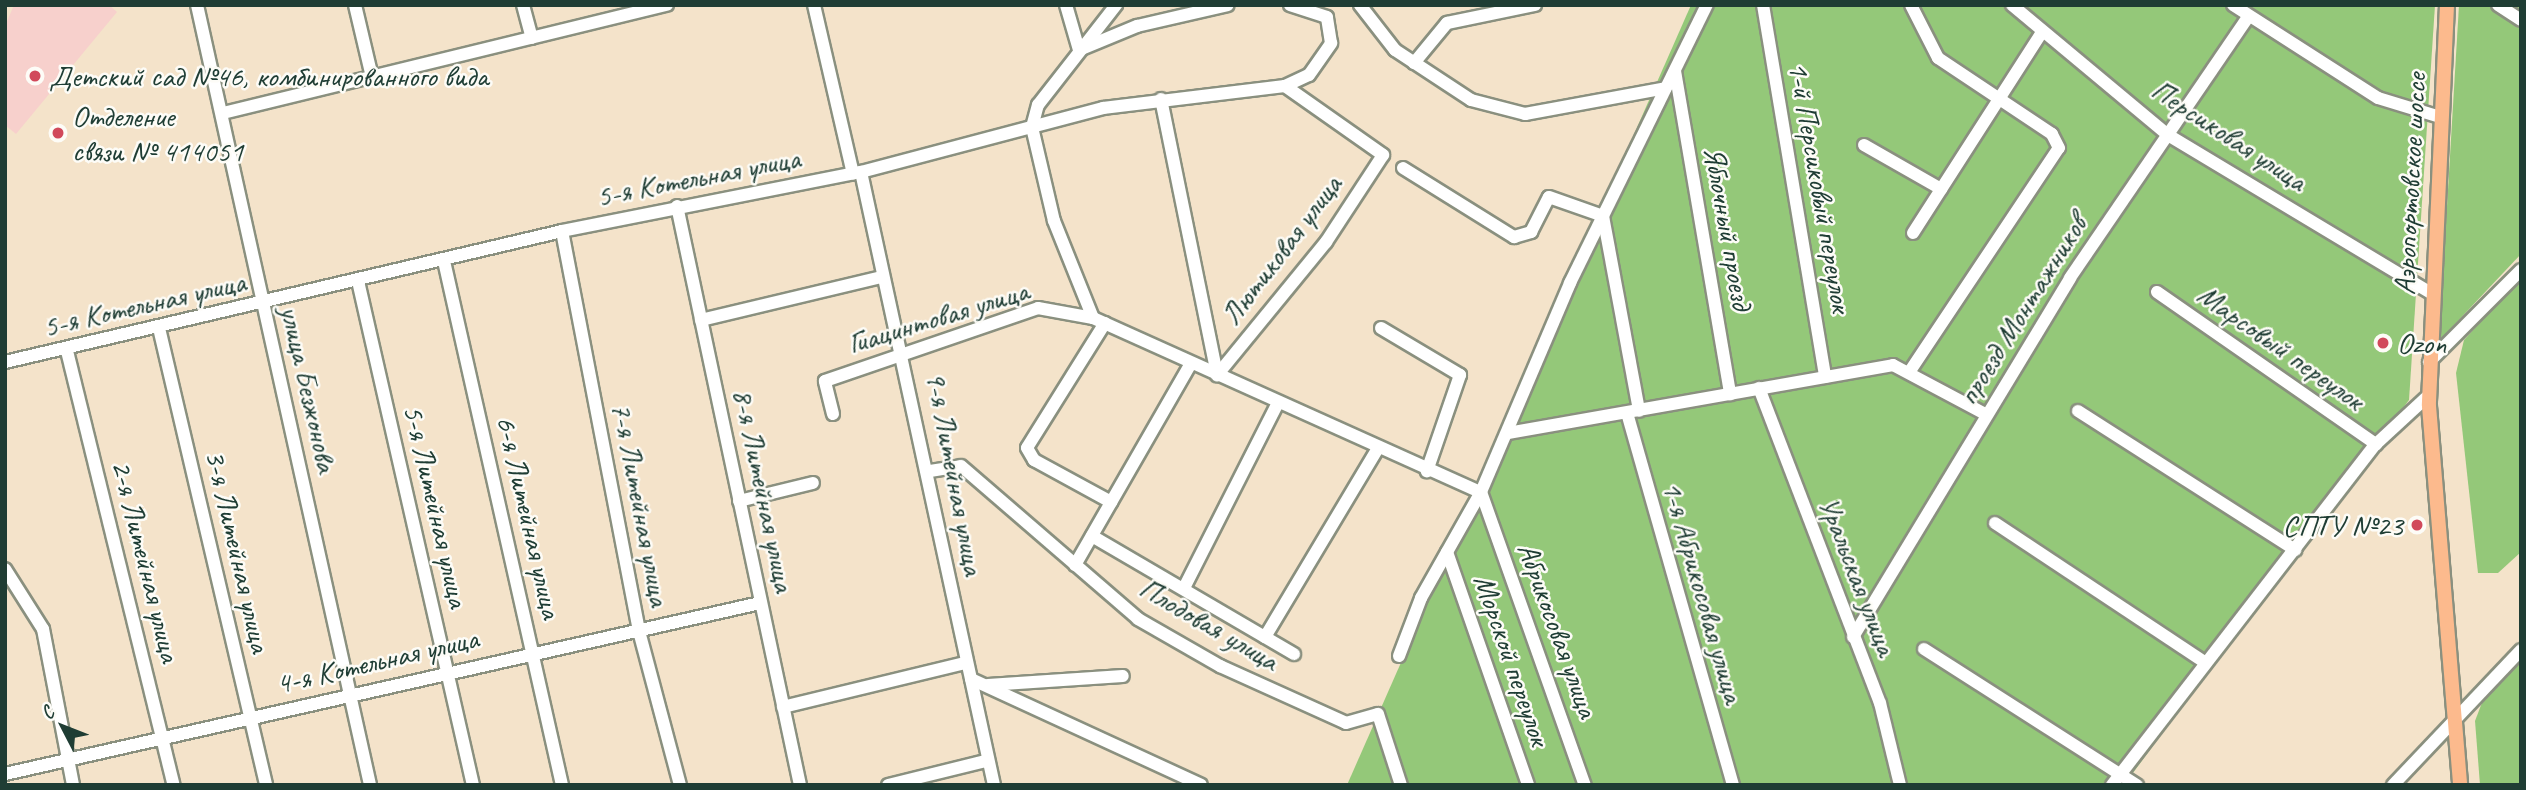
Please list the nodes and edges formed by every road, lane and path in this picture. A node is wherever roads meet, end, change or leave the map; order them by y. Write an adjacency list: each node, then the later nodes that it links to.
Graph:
1 (197, 5): 32 (street, улица Безжонова)
2 (355, 5): 27 (street)
3 (523, 5): 23 (street)
4 (667, 5): 23 (street)
5 (814, 5): 38 (street, 9-я Литейная улица)
6 (1066, 5): 24 (street)
7 (1116, 5): 24 (street)
8 (1228, 5): 24 (street)
9 (1290, 5): 19 (street)
10 (1360, 5): 25 (street)
11 (1535, 5): 25 (street)
12 (1707, 5): 26 (street)
13 (1763, 5): 62 (street, 1-й Персиковый переулок)
14 (1911, 5): 30 (street)
15 (2012, 5): 22 (street, Персиковая улица)
16 (2233, 5): 20 (street)
17 (2447, 5): 33 (main road, Аэропортовское шоссе)
18 (2498, 5): 21 (street)
19 (1325, 11): 28 (street)
20 (2248, 17): 33 (street); 35 (street, проезд Монтажников)
21 (2521, 20)
22 (2042, 32): 30 (street); 35 (street, Персиковая улица)
23 (532, 38): 27 (street)
24 (1079, 50): 34 (street)
25 (1415, 63): 29 (street)
26 (1675, 71): 29 (street); 64 (street, Яблочный проезд)
27 (372, 77): 32 (street)
28 (1285, 86): 31 (street, 5-я Котельная улица); 61 (street, Лютиковая улица)
29 (1666, 88): 41 (street)
30 (1996, 95): 39 (street); 60 (street)
31 (1161, 99): 34 (street, 5-я Котельная улица); 61 (street)
32 (223, 113): 50 (street, улица Безжонова)
33 (2440, 117): 49 (main road, Аэропортовское шоссе)
34 (1032, 127): 38 (street, 5-я Котельная улица); 52 (street)
35 (2168, 135): 49 (street, Персиковая улица); 70 (street, проезд Монтажников)
36 (1864, 145): 39 (street)
37 (1403, 169): 41 (street)
38 (857, 173): 40 (street, 5-я Котельная улица); 46 (street, 9-я Литейная улица)
39 (1941, 189): 43 (street)
40 (677, 206): 42 (street, 5-я Котельная улица); 51 (street, 8-я Литейная улица)
41 (1603, 216): 68 (street, 1-я Абрикосовая улица); 71 (street)
42 (562, 231): 44 (street, 5-я Котельная улица); 88 (street, 7-я Литейная улица)
43 (1913, 233)
44 (444, 261): 47 (street, 5-я Котельная улица); 93 (street, 6-я Литейная улица)
45 (2521, 270): 58 (street)
46 (882, 277): 51 (street); 56 (street, 9-я Литейная улица)
47 (358, 281): 50 (street, 5-я Котельная улица); 98 (street, 5-я Литейная улица)
48 (2157, 292): 72 (street, Марсовый переулок)
49 (2429, 292): 58 (main road, Аэропортовское шоссе)
50 (262, 303): 53 (street, 5-я Котельная улица); 102 (street, улица Безжонова)
51 (701, 320): 78 (street, 8-я Литейная улица)
52 (1099, 320): 56 (street, Гиацинтовая улица); 59 (street, Гиацинтовая улица); 79 (street)
53 (159, 328): 55 (street, 5-я Котельная улица); 104 (street, 3-я Литейная улица)
54 (1381, 328): 75 (street)
55 (67, 351): 57 (street, 5-я Котельная улица); 106 (street, 2-я Литейная улица)
56 (904, 352): 69 (street, Гиацинтовая улица); 74 (street, 9-я Литейная улица)
57 (5, 362)
58 (2429, 362): 65 (main road, Аэропортовское шоссе)
59 (1191, 363): 61 (street, Гиацинтовая улица); 79 (street)
60 (1910, 371): 62 (street); 70 (street)
61 (1217, 375): 66 (street, Гиацинтовая улица)
62 (1825, 377): 63 (street)
63 (1759, 388): 64 (street); 90 (street, Уральская улица)
64 (1730, 394): 68 (street)
65 (2428, 396): 72 (street); 105 (main road, Аэропортовское шоссе)
66 (1278, 403): 73 (street, Гиацинтовая улица); 86 (street)
67 (2078, 411): 82 (street)
68 (1633, 412): 71 (street); 125 (street, 1-я Абрикосовая улица)
69 (833, 414)
70 (1987, 415): 90 (street, проезд Монтажников)
71 (1508, 433): 77 (street)
72 (2376, 444): 82 (street)
73 (1377, 450): 75 (street, Гиацинтовая улица); 89 (street)
74 (930, 471): 84 (street, Плодовая улица); 96 (street, 9-я Литейная улица)
75 (1427, 471): 77 (street, Гиацинтовая улица)
76 (813, 483): 78 (street)
77 (1481, 492): 83 (street); 124 (street, Абрикосовая улица)
78 (739, 502): 87 (street, 8-я Литейная улица)
79 (1111, 502): 81 (street)
80 (1995, 523): 97 (street)
81 (1092, 536): 84 (street); 86 (street)
82 (2295, 550): 97 (street)
83 (1447, 552): 95 (street); 123 (street, Морской переулок)
84 (1075, 565): 122 (street, Плодовая улица)
85 (5, 569): 107 (street)
86 (1184, 588): 89 (street)
87 (760, 603): 88 (street, 4-я Котельная улица); 103 (street, 8-я Литейная улица)
88 (639, 631): 93 (street, 4-я Котельная улица); 117 (street, 7-я Литейная улица)
89 (1265, 637): 94 (street)
90 (1853, 637): 126 (street, Уральская улица)
91 (1924, 649): 109 (street)
92 (2521, 650): 105 (street)
93 (533, 653): 98 (street, 4-я Котельная улица); 116 (street, 6-я Литейная улица)
94 (1294, 654)
95 (1399, 656)
96 (965, 663): 100 (street, 9-я Литейная улица); 103 (street)
97 (2206, 663): 109 (street)
98 (447, 672): 102 (street, 4-я Котельная улица); 115 (street, 5-я Литейная улица)
99 (1123, 676): 101 (street)
100 (971, 680): 101 (street); 108 (street, 9-я Литейная улица)
101 (984, 686): 121 (street)
102 (349, 694): 104 (street, 4-я Котельная улица); 114 (street, улица Безжонова)
103 (783, 706): 118 (street, 8-я Литейная улица)
104 (250, 716): 106 (street, 4-я Котельная улица); 113 (street, 3-я Литейная улица)
105 (2451, 718): 129 (street); 130 (main road, Аэропортовское шоссе)
106 (162, 736): 107 (street, 4-я Котельная улица); 112 (street, 2-я Литейная улица)
107 (67, 760): 110 (street, 4-я Котельная улица); 111 (street)
108 (986, 761): 119 (street); 120 (street, 9-я Литейная улица)
109 (2121, 772): 127 (street); 128 (street)
110 (5, 774)
111 (73, 785)
112 (174, 785)
113 (266, 785)
114 (370, 785)
115 (473, 785)
116 (562, 785)
117 (680, 785)
118 (800, 785)
119 (888, 785)
120 (994, 785)
121 (1201, 785)
122 (1401, 785)
123 (1528, 785)
124 (1585, 785)
125 (1733, 785)
126 (1900, 785)
127 (2112, 785)
128 (2137, 785)
129 (2393, 785)
130 (2460, 785)

